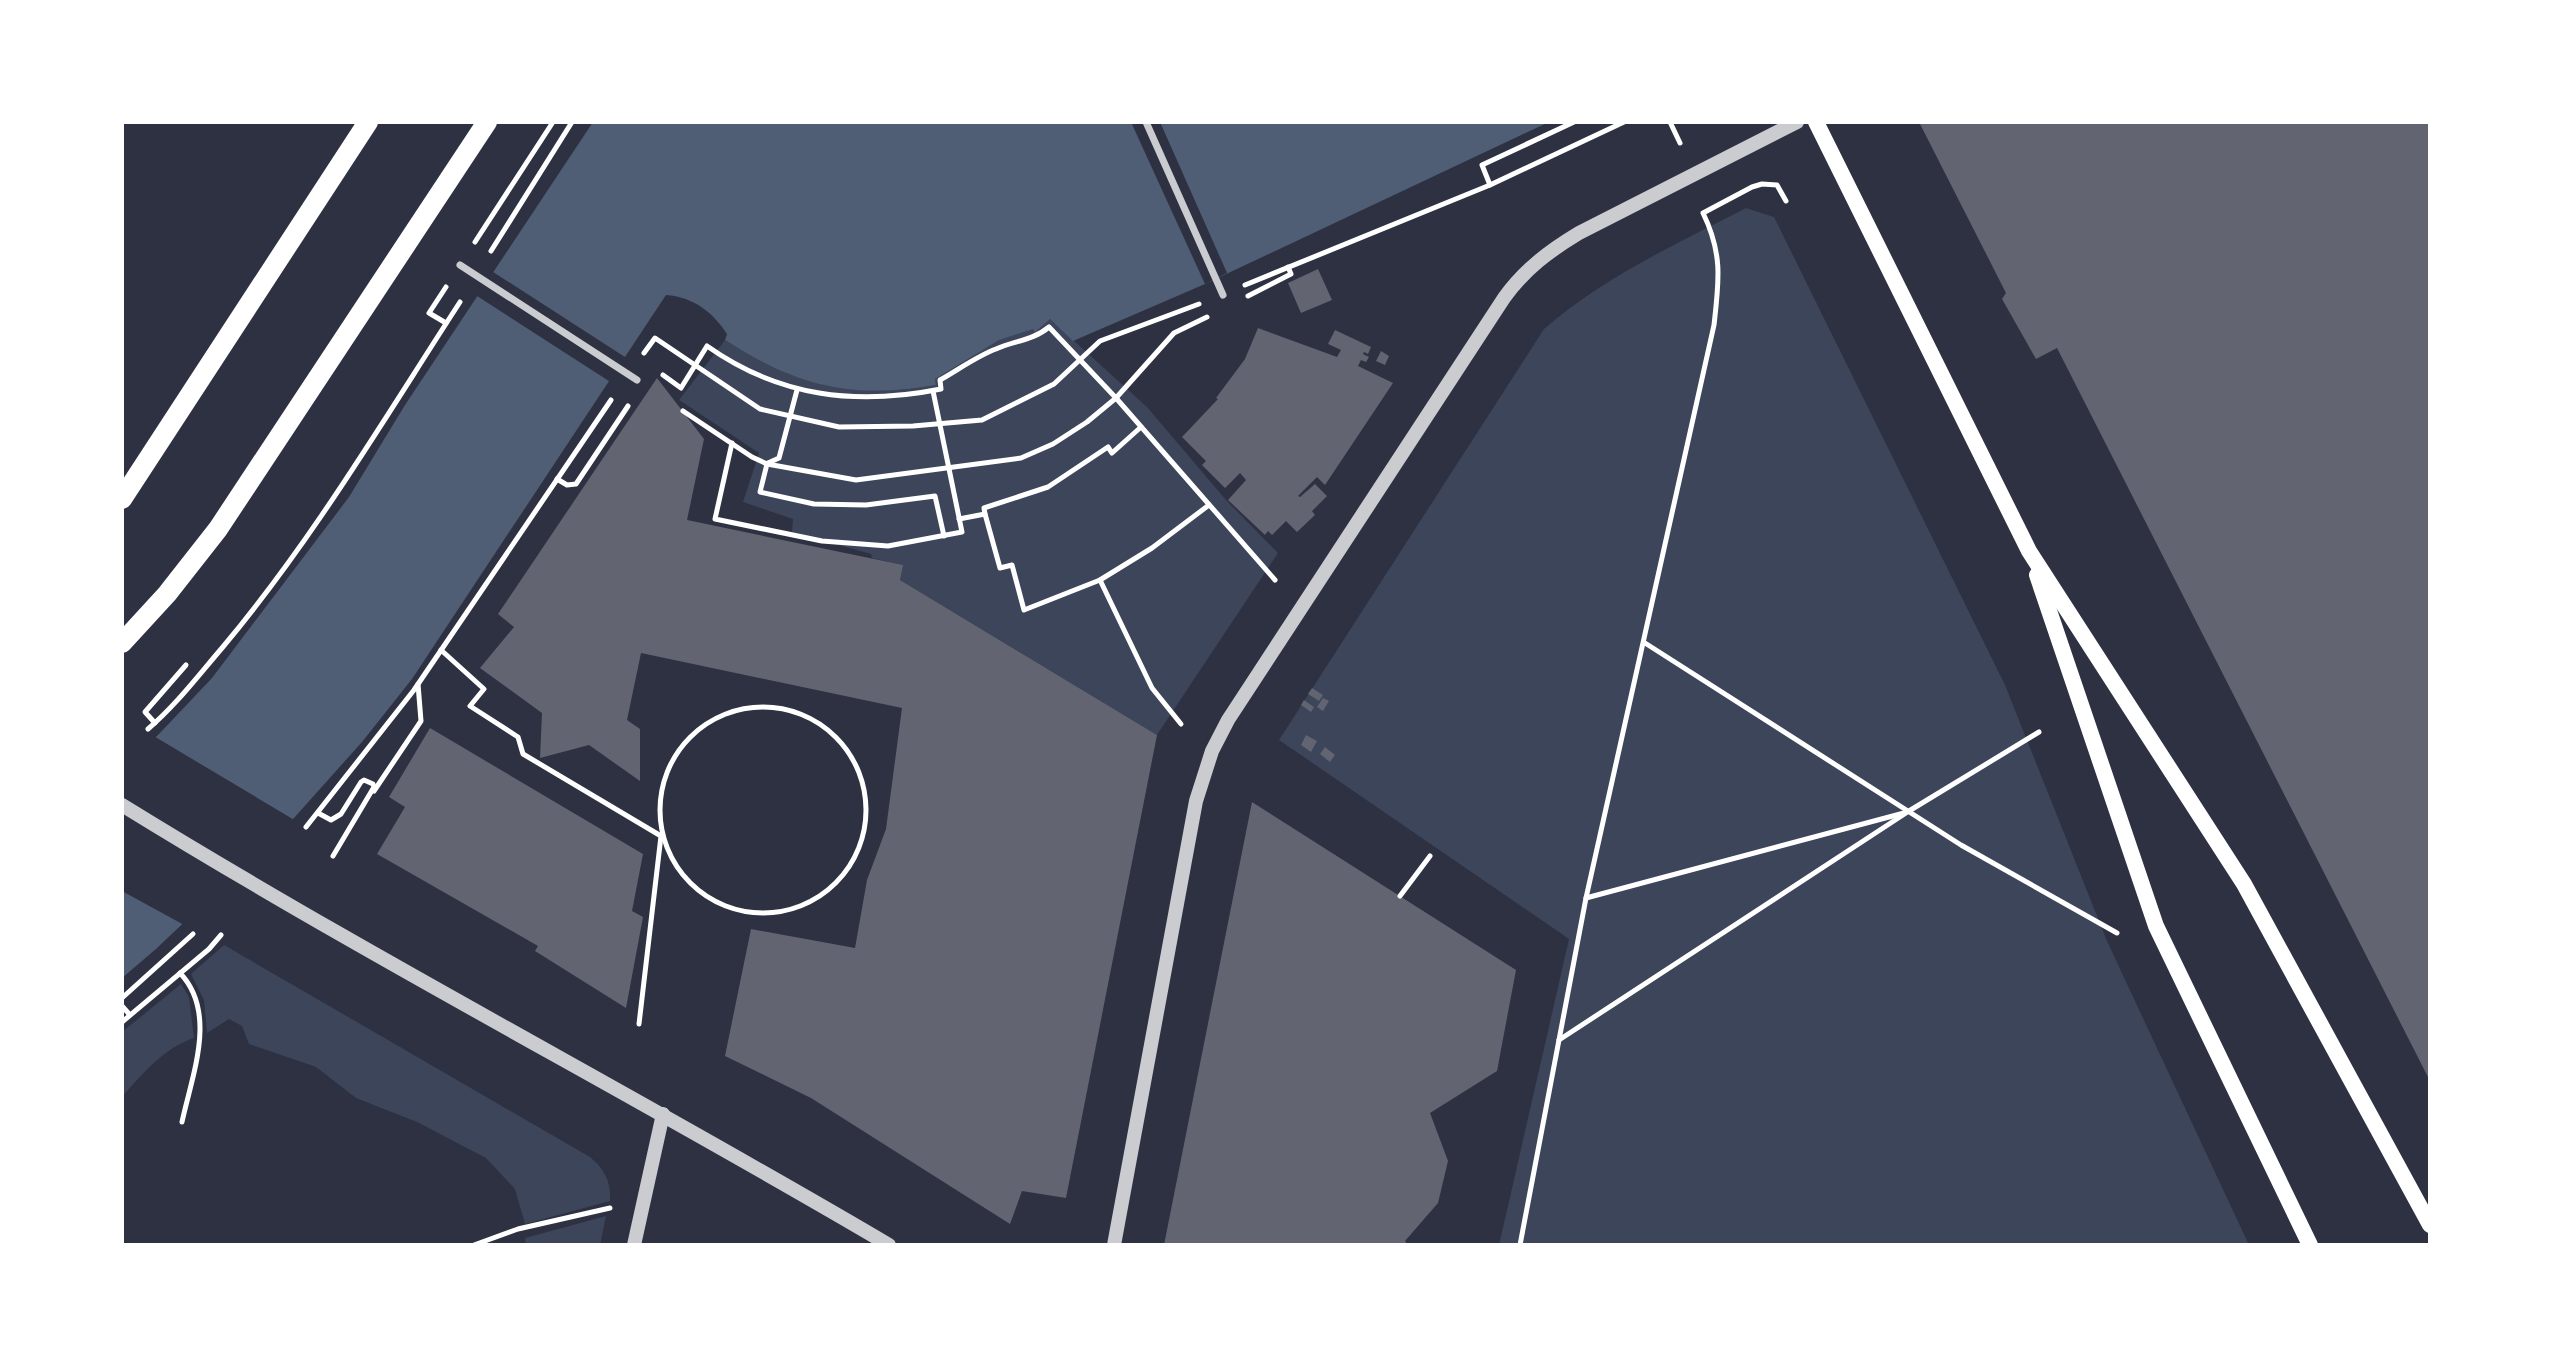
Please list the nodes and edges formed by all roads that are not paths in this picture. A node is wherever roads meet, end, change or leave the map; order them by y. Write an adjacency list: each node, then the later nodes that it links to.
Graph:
1 (368, 122): 9 (main road)
2 (487, 122): 11 (main road)
3 (1146, 122): 7 (street)
4 (1797, 122): 17 (street)
5 (1816, 122): 10 (main road)
6 (460, 265): 8 (street)
7 (1223, 295)
8 (637, 380)
9 (122, 499)
10 (2029, 551): 14 (main road); 18 (main road)
11 (122, 643)
12 (122, 805): 13 (street)
13 (663, 1114): 15 (street); 16 (street)
14 (2430, 1225)
15 (634, 1245)
16 (889, 1245)
17 (1114, 1245)
18 (2310, 1245)

